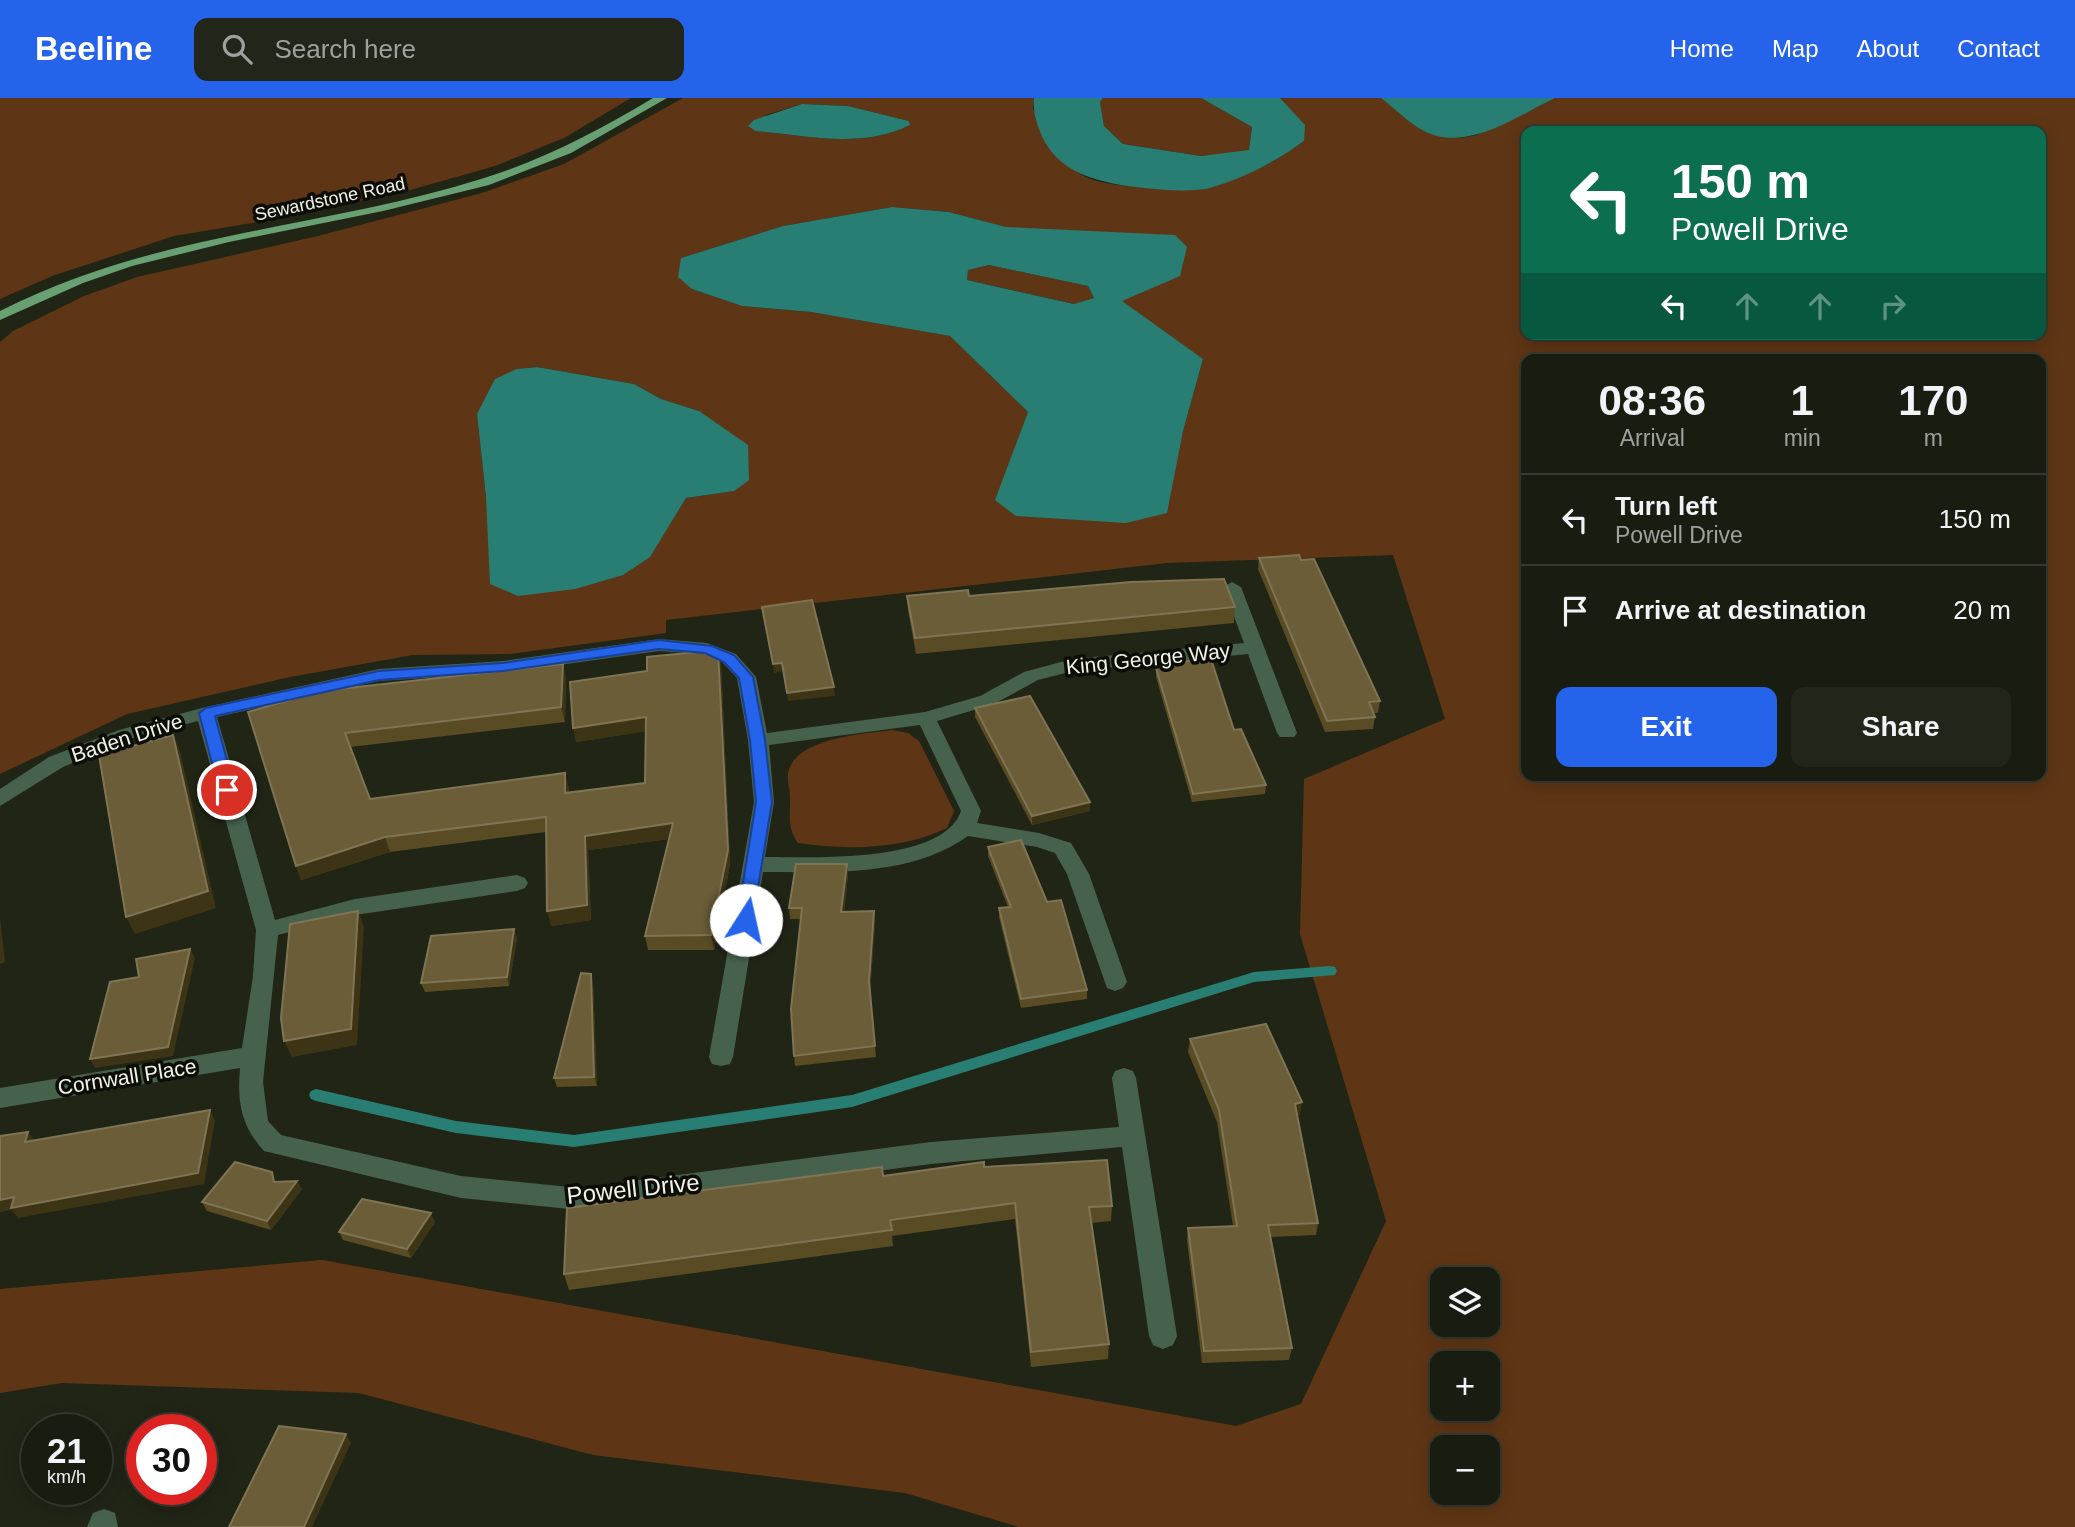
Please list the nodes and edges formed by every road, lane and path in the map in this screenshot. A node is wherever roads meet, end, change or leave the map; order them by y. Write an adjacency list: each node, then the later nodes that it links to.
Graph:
1 (660, 98): 2 (main road, Sewardstone Road)
2 (0, 316)
3 (1232, 587): 4 (street, King George Way)
4 (1255, 648): 6 (street, King George Way); 7 (street, King George Way)
5 (206, 713): 8 (street, Baden Drive); 9 (street, Baden Drive); 13 (street, Powell Drive)
6 (926, 718): 8 (street, King George Way); 10 (street)
7 (1287, 733)
8 (758, 740): 11 (street, Baden Drive)
9 (0, 799)
10 (964, 828): 11 (street); 14 (street)
11 (756, 865): 16 (street, Baden Drive)
12 (517, 883): 13 (street)
13 (267, 930): 15 (street, Powell Drive)
14 (1115, 982)
15 (254, 1056): 18 (street, Cornwall Place); 19 (street, Powell Drive)
16 (721, 1057)
17 (1124, 1078): 19 (street)
18 (0, 1098)
19 (1135, 1136): 20 (street)
20 (1163, 1336)

